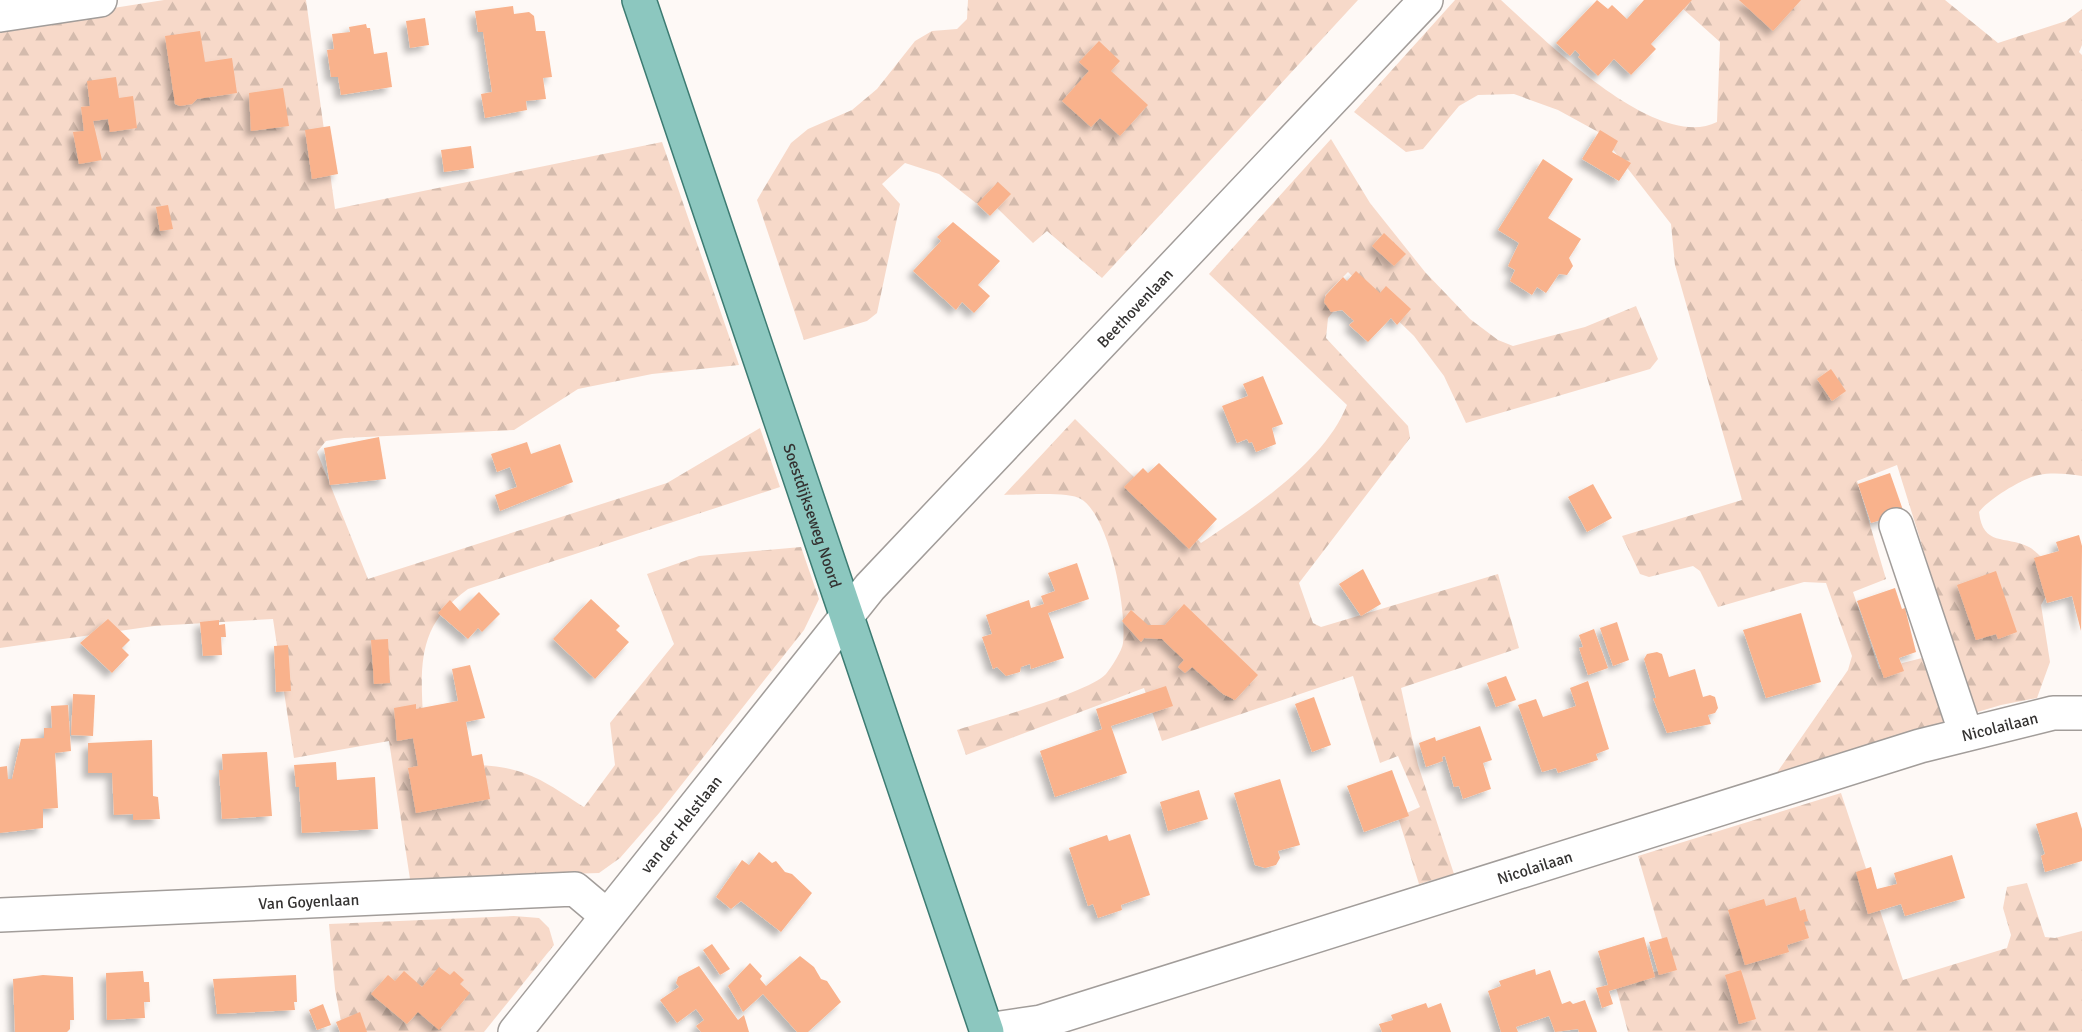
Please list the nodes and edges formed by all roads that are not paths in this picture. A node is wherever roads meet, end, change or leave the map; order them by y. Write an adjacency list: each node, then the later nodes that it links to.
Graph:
1 (100, 0): 4 (street)
2 (639, 0): 7 (main road, Soestdijkseweg Noord)
3 (1426, 0): 7 (street, Beethovenlaan)
4 (44, 5): 5 (street)
5 (0, 15)
6 (1896, 525): 9 (street)
7 (846, 617): 11 (street, van der Helstlaan); 12 (main road, Soestdijkseweg Noord)
8 (2082, 713): 9 (street, Nicolailaan)
9 (1966, 734): 12 (street, Nicolailaan)
10 (0, 915): 11 (street, Van Goyenlaan)
11 (607, 916): 13 (street, van der Helstlaan)
12 (987, 1031)
13 (515, 1032)

